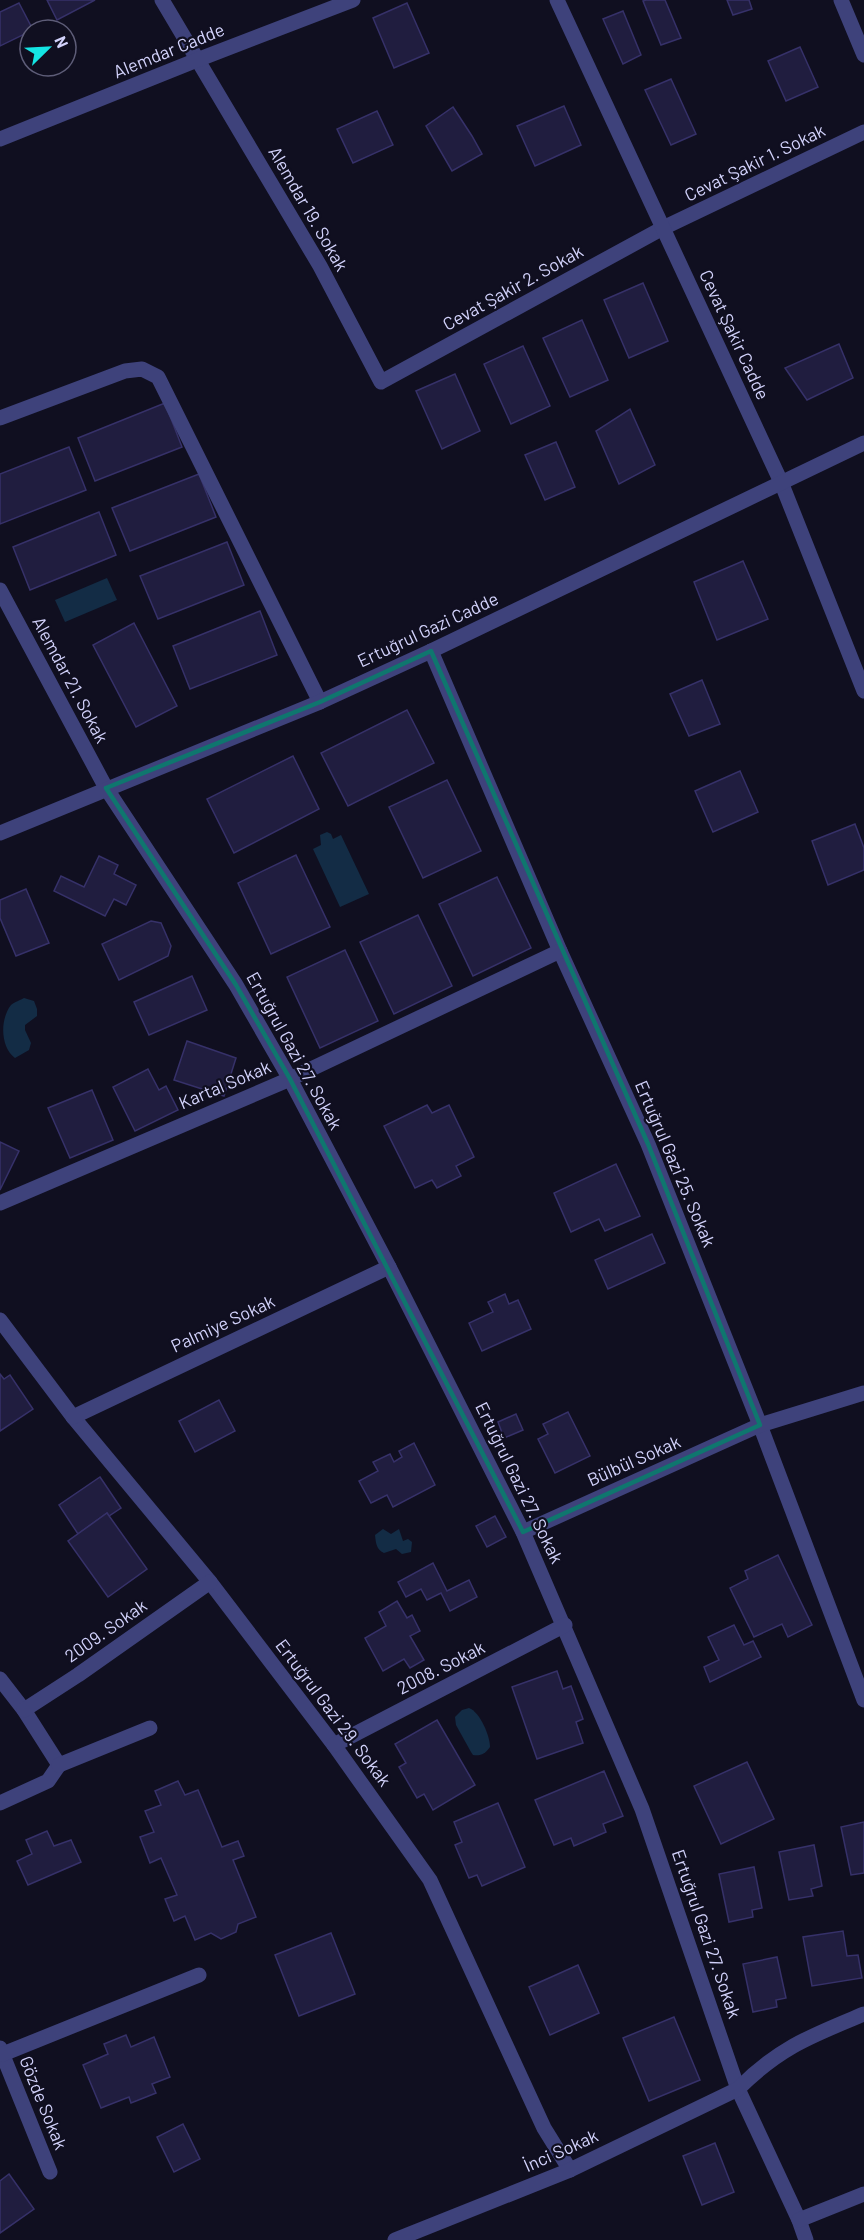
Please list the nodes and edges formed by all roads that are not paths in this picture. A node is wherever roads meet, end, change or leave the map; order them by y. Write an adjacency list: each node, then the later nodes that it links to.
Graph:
1 (162, 0): 6 (street, Alemdar 19. Sokak)
2 (353, 0): 6 (street, Alemdar Cadde)
3 (557, 0): 9 (street, Cevat Şakir Cadde)
4 (841, 0): 5 (street)
5 (864, 55)
6 (197, 60): 8 (street, Alemdar Cadde); 10 (street, Alemdar 19. Sokak)
7 (864, 132): 9 (street, Cevat Şakir 1. Sokak)
8 (0, 139)
9 (663, 228): 10 (street, Cevat Şakir 2. Sokak); 13 (street, Cevat Şakir Cadde)
10 (381, 382)
11 (0, 418): 17 (street)
12 (864, 443): 13 (street, Ertuğrul Gazi Cadde)
13 (781, 482): 15 (street, Ertuğrul Gazi Cadde); 16 (street, Cevat Şakir Cadde)
14 (0, 590): 18 (street, Alemdar 21. Sokak)
15 (431, 651): 17 (street, Ertuğrul Gazi Cadde); 20 (street, Ertuğrul Gazi 25. Sokak)
16 (864, 692)
17 (320, 702): 18 (street, Ertuğrul Gazi Cadde)
18 (106, 788): 19 (street, Ertuğrul Gazi Cadde); 21 (street, Ertuğrul Gazi 27. Sokak)
19 (0, 833)
20 (560, 951): 21 (street, Kartal Sokak); 27 (street, Ertuğrul Gazi 25. Sokak)
21 (290, 1079): 22 (street, Kartal Sokak); 23 (street, Ertuğrul Gazi 27. Sokak)
22 (0, 1203)
23 (389, 1267): 26 (street, Palmiye Sokak); 28 (street, Ertuğrul Gazi 27. Sokak)
24 (0, 1320): 26 (street, Ertuğrul Gazi 29. Sokak)
25 (864, 1393): 27 (street, Bülbül Sokak)
26 (73, 1417): 29 (street, Ertuğrul Gazi 29. Sokak)
27 (760, 1425): 28 (street, Bülbül Sokak); 32 (street, Ertuğrul Gazi 25. Sokak)
28 (523, 1532): 30 (street, Ertuğrul Gazi 27. Sokak)
29 (210, 1582): 33 (street, 2009. Sokak); 35 (street, Ertuğrul Gazi 29. Sokak)
30 (565, 1625): 35 (street, 2008. Sokak); 41 (street, Ertuğrul Gazi 27. Sokak)
31 (0, 1679): 33 (street)
32 (864, 1700)
33 (24, 1710): 36 (street)
34 (150, 1728): 36 (street)
35 (334, 1745): 42 (street, Ertuğrul Gazi 29. Sokak)
36 (59, 1765): 37 (street)
37 (0, 1803)
38 (199, 1975): 40 (street)
39 (864, 2014): 41 (street, İnci Sokak)
40 (1, 2051): 43 (street, Gözde Sokak)
41 (738, 2089): 42 (street, İnci Sokak); 45 (street, Ertuğrul Gazi 27. Sokak)
42 (570, 2170): 46 (street, İnci Sokak)
43 (50, 2172)
44 (864, 2194): 45 (street)
45 (799, 2220): 47 (street, Ertuğrul Gazi 27. Sokak)
46 (394, 2240)
47 (806, 2240)

